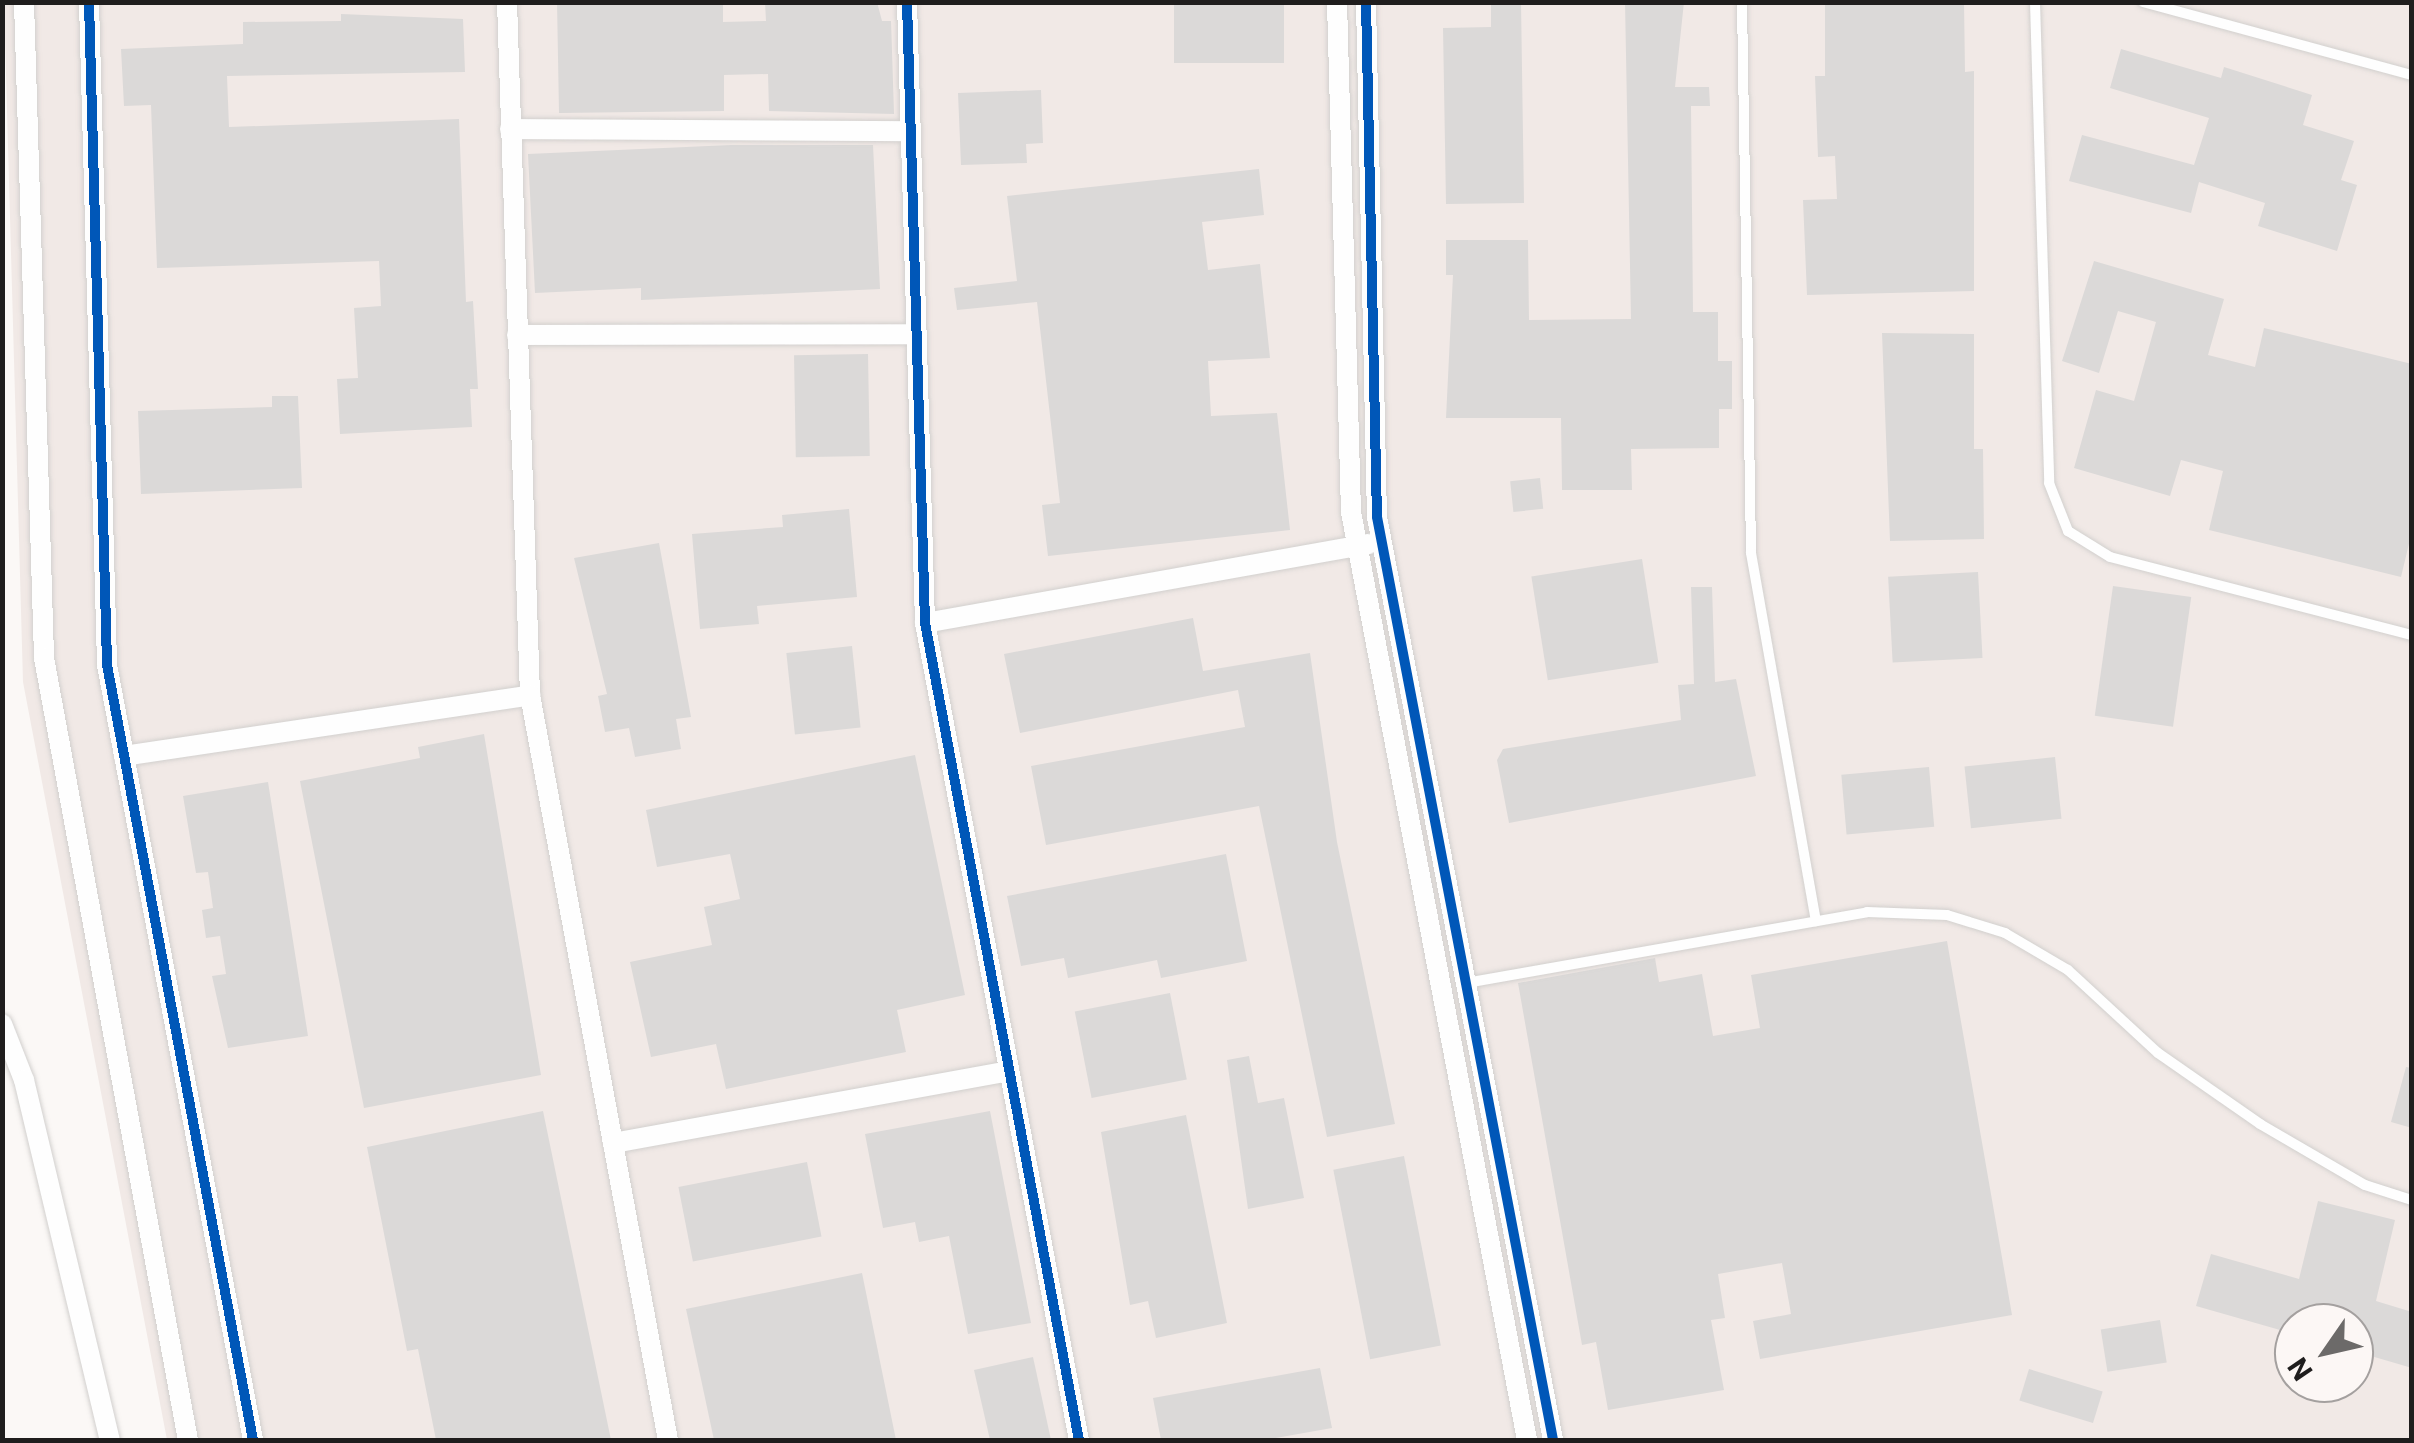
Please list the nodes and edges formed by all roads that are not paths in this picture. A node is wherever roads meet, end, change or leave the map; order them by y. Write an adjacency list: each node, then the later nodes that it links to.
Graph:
1 (24, 2): 28 (street)
2 (89, 2): 20 (street)
3 (507, 2): 11 (street)
4 (908, 2): 12 (street)
5 (1337, 2): 16 (street)
6 (1366, 2): 15 (street)
7 (1742, 2): 21 (lane)
8 (2035, 2): 18 (lane)
9 (2143, 2): 10 (lane)
10 (2412, 75)
11 (510, 129): 12 (street); 14 (street)
12 (908, 131): 13 (street)
13 (911, 334): 14 (street); 17 (street)
14 (518, 335): 19 (street)
15 (1381, 542): 16 (street); 22 (street)
16 (1356, 546): 17 (street); 32 (street)
17 (924, 623): 24 (street)
18 (2412, 635)
19 (530, 695): 20 (street); 25 (street)
20 (124, 756): 29 (street)
21 (1816, 921): 22 (lane); 26 (lane)
22 (1463, 983): 33 (street)
23 (2, 1024): 27 (street)
24 (1009, 1071): 25 (street); 31 (street)
25 (613, 1144): 30 (street)
26 (2412, 1200)
27 (110, 1440)
28 (188, 1440)
29 (253, 1440)
30 (668, 1440)
31 (1079, 1440)
32 (1527, 1440)
33 (1553, 1440)

